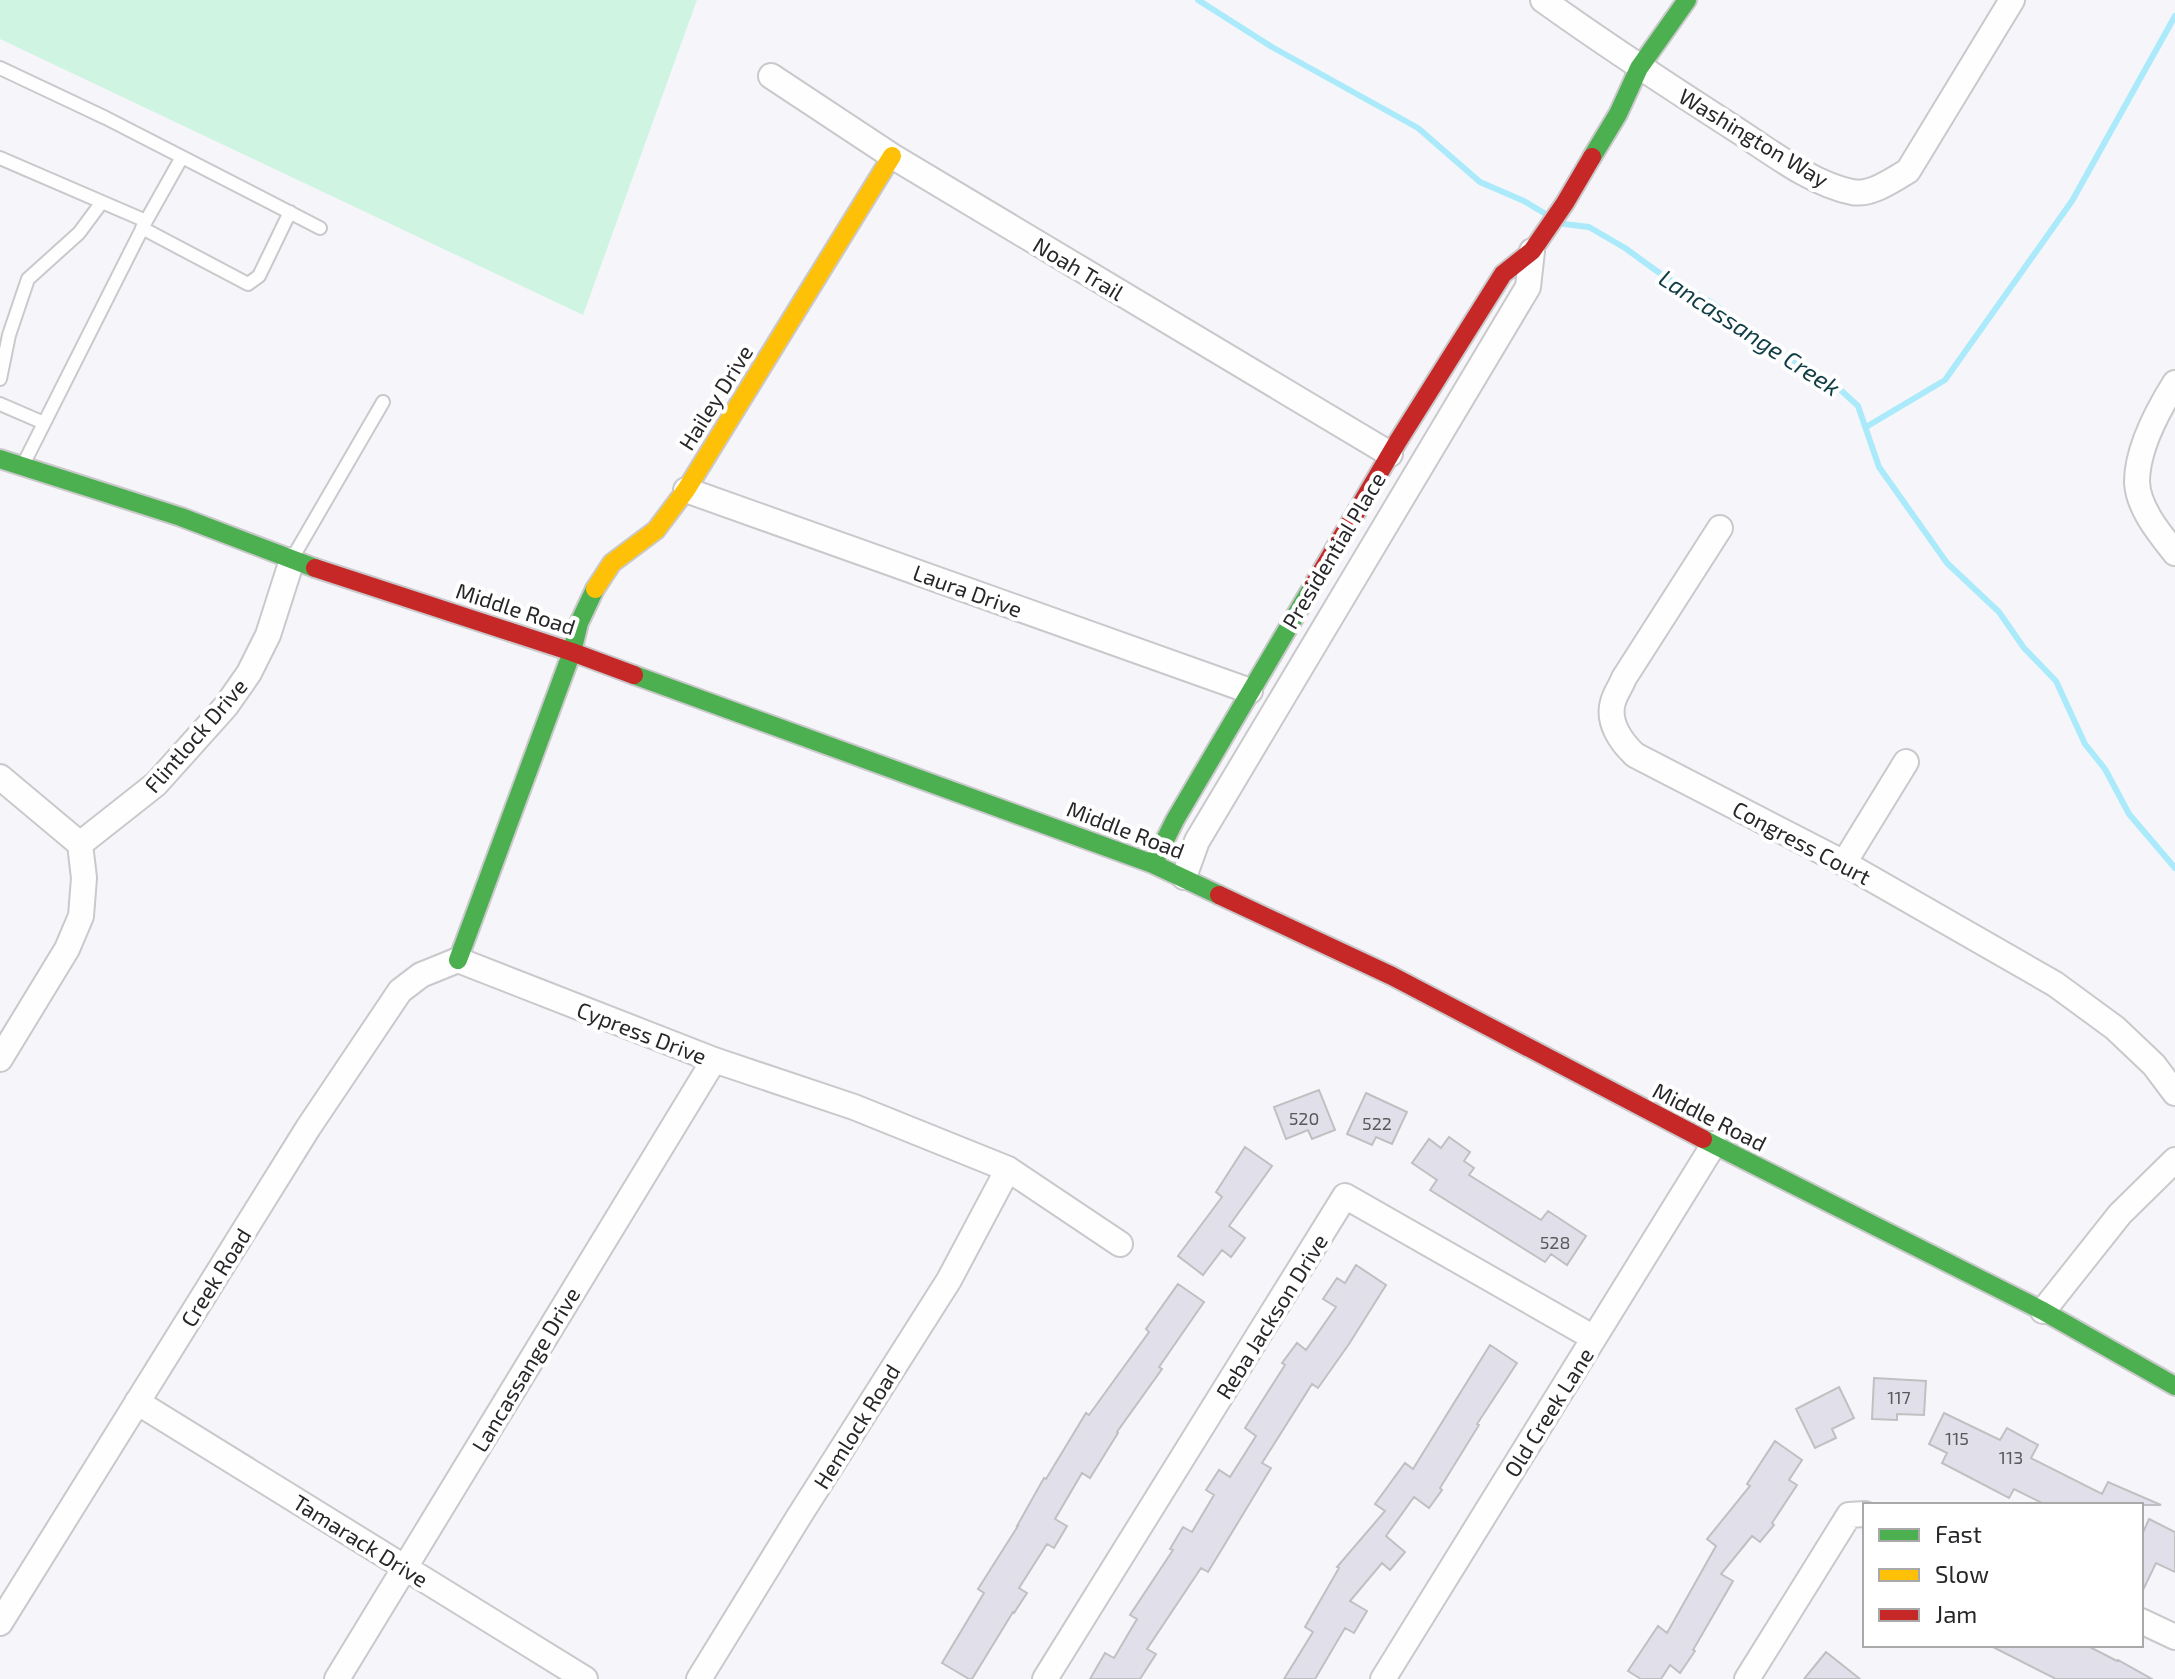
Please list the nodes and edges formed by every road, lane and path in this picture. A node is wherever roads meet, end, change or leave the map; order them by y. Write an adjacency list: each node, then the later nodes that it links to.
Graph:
1 (1543, 0): 5 (street, Washington Way)
2 (1687, 0): 5 (main road, Presidential Place)
3 (2012, 0): 5 (street, Washington Way)
4 (0, 68): 8 (lane)
5 (1639, 68): 14 (main road, Presidential Place)
6 (771, 76): 7 (street, Noah Trail)
7 (892, 156): 20 (street, Noah Trail); 23 (main road, Hailey Drive)
8 (182, 157): 11 (lane); 12 (lane)
9 (0, 158): 10 (lane)
10 (102, 202): 12 (lane); 15 (lane)
11 (290, 212): 12 (lane); 13 (lane)
12 (144, 224): 19 (lane)
13 (320, 228)
14 (1539, 242): 20 (main road, Presidential Place); 34 (street, Presidential Place)
15 (0, 379)
16 (2175, 383): 25 (street)
17 (383, 402): 26 (lane)
18 (0, 404): 19 (lane)
19 (44, 423): 22 (lane)
20 (1390, 454): 28 (main road, Presidential Place)
21 (0, 459): 22 (main road, Middle Road)
22 (22, 466): 26 (main road, Middle Road)
23 (686, 490): 27 (main road, Hailey Drive); 28 (street, Laura Drive)
24 (1720, 528): 32 (street, Congress Court)
25 (2175, 553)
26 (292, 560): 27 (main road, Middle Road); 31 (street, Flintlock Drive)
27 (572, 652): 33 (main road, Middle Road); 35 (main road)
28 (1250, 691): 33 (main road, Presidential Place)
29 (1906, 762): 32 (street)
30 (0, 777): 31 (street)
31 (80, 844): 36 (street)
32 (1844, 863): 38 (street, Congress Court)
33 (1153, 864): 34 (main road, Middle Road)
34 (1184, 877): 39 (main road, Middle Road)
35 (458, 960): 37 (street, Cypress Drive); 46 (street, Creek Road)
36 (0, 1059)
37 (714, 1060): 41 (street, Cypress Drive); 48 (street, Lancassange Drive)
38 (2175, 1093)
39 (1714, 1144): 43 (main road, Middle Road); 44 (street, Old Creek Lane)
40 (2175, 1160): 43 (street)
41 (1008, 1169): 42 (street, Cypress Drive); 54 (street, Hemlock Road)
42 (1120, 1244)
43 (2043, 1311): 45 (main road, Middle Road)
44 (1594, 1338): 55 (street, Reba Jackson Drive); 56 (street, Old Creek Lane)
45 (2175, 1386)
46 (137, 1402): 48 (street, Tamarack Drive); 50 (street, Creek Road)
47 (1863, 1514): 57 (street)
48 (404, 1567): 52 (street, Lancassange Drive); 53 (street, Tamarack Drive)
49 (2143, 1622): 51 (street)
50 (0, 1623)
51 (2175, 1637)
52 (337, 1679)
53 (585, 1679)
54 (699, 1679)
55 (1045, 1679)
56 (1383, 1679)
57 (1747, 1679)

